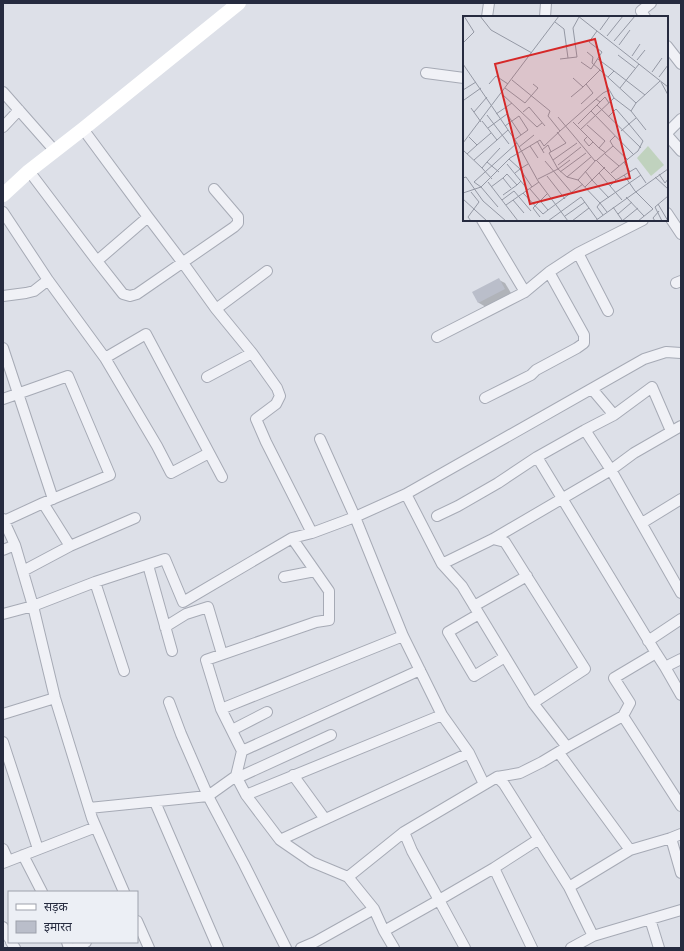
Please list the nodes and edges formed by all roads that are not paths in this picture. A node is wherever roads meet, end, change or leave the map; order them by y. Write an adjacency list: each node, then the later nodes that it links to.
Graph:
1 (239, 3): 16 (street)
2 (489, 3): 5 (street)
3 (546, 3): 6 (street)
4 (651, 3): 7 (street)
5 (487, 16)
6 (545, 16)
7 (644, 16)
8 (668, 47): 9 (street)
9 (681, 64)
10 (426, 73): 11 (street)
11 (463, 78)
12 (3, 92): 13 (street)
13 (19, 110): 15 (street); 20 (street)
14 (681, 119): 17 (street)
15 (3, 127)
16 (83, 129): 20 (street); 26 (street)
17 (668, 133)
18 (668, 135): 19 (street)
19 (681, 151)
20 (55, 152): 21 (street)
21 (29, 170): 23 (street); 31 (street)
22 (214, 189): 32 (street)
23 (3, 195)
24 (3, 212): 35 (street)
25 (668, 214): 29 (street)
26 (148, 217): 31 (street); 32 (street)
27 (483, 221): 36 (street)
28 (641, 221): 30 (street)
29 (681, 234)
30 (578, 253): 34 (street); 39 (street)
31 (97, 261): 32 (street)
32 (183, 263): 38 (street)
33 (267, 271): 38 (street)
34 (549, 272): 36 (street); 48 (street)
35 (48, 280): 37 (street); 44 (street)
36 (525, 292): 40 (street)
37 (3, 296)
38 (216, 309): 43 (street)
39 (608, 310)
40 (437, 337)
41 (3, 348): 47 (street)
42 (681, 352): 46 (street)
43 (252, 353): 45 (street); 69 (street)
44 (104, 358): 55 (street); 55 (street)
45 (207, 378)
46 (592, 389): 50 (street); 59 (street)
47 (18, 393): 49 (street); 61 (street); 61 (street)
48 (485, 398)
49 (3, 399)
50 (614, 416): 52 (street); 53 (street)
51 (681, 426): 53 (street)
52 (585, 430): 56 (street); 57 (street)
53 (671, 431): 57 (street)
54 (320, 439): 65 (street)
55 (209, 452): 58 (street)
56 (537, 458): 60 (street); 64 (street)
57 (611, 470): 60 (street); 68 (street)
58 (222, 477)
59 (406, 494): 65 (street); 75 (street)
60 (562, 498): 71 (street); 89 (street)
61 (53, 499): 63 (street)
62 (681, 499): 68 (street)
63 (44, 503): 67 (street); 73 (street)
64 (437, 516)
65 (355, 517): 69 (street); 88 (street)
66 (135, 518): 73 (street)
67 (3, 520): 72 (street)
68 (642, 523): 82 (street)
69 (312, 533): 70 (street)
70 (292, 538): 76 (street); 78 (street)
71 (494, 538): 75 (street); 80 (street)
72 (15, 546): 74 (street); 77 (street)
73 (70, 546): 77 (street)
74 (3, 550)
75 (442, 564): 84 (street)
76 (148, 565): 81 (street); 87 (street)
77 (23, 571): 83 (street)
78 (315, 571): 79 (street); 92 (street)
79 (284, 576)
80 (527, 576): 84 (street); 101 (street)
81 (95, 582): 83 (street); 97 (street)
82 (681, 593)
83 (33, 606): 85 (street); 99 (street)
84 (476, 610): 93 (street); 93 (street)
85 (3, 614)
86 (681, 619): 89 (street)
87 (165, 627): 90 (street); 92 (street)
88 (403, 636): 96 (street); 102 (street)
89 (648, 641): 91 (street)
90 (172, 651)
91 (656, 653): 95 (street); 106 (street)
92 (222, 654): 102 (street)
93 (505, 657): 101 (street)
94 (681, 659): 95 (street)
95 (666, 667): 98 (street)
96 (420, 670): 105 (street); 110 (street)
97 (124, 671)
98 (681, 695)
99 (55, 698): 104 (street); 121 (street)
100 (169, 702): 118 (street)
101 (533, 703): 111 (street)
102 (221, 709): 107 (street)
103 (267, 712): 107 (street)
104 (3, 714)
105 (442, 715): 112 (street); 113 (street)
106 (623, 716): 111 (street); 120 (street)
107 (232, 730): 110 (street)
108 (330, 735): 114 (street)
109 (3, 742): 129 (street)
110 (242, 750): 114 (street)
111 (563, 750): 115 (street); 130 (street)
112 (469, 753): 116 (street); 122 (street)
113 (293, 775): 117 (street); 122 (street)
114 (237, 777): 117 (street); 118 (street)
115 (497, 777): 116 (street); 126 (street)
116 (484, 784): 124 (street)
117 (246, 795): 127 (street)
118 (208, 796): 119 (street); 153 (street)
119 (155, 802): 121 (street); 152 (street)
120 (681, 806)
121 (89, 808): 123 (street)
122 (325, 819): 127 (street)
123 (96, 827): 129 (street); 138 (street)
124 (404, 832): 135 (street); 139 (street)
125 (676, 836): 130 (street); 134 (street)
126 (539, 839): 133 (street); 136 (street)
127 (280, 840): 135 (street)
128 (3, 849): 132 (street)
129 (38, 849): 131 (street)
130 (630, 850): 136 (street)
131 (23, 855): 132 (street); 137 (street)
132 (5, 862)
133 (494, 868): 139 (street); 157 (street)
134 (681, 873)
135 (348, 878): 140 (street)
136 (569, 886): 147 (street)
137 (41, 891)
138 (124, 891)
139 (439, 900): 145 (street); 156 (street)
140 (374, 909): 145 (street); 149 (street)
141 (681, 910): 142 (street)
142 (650, 919): 147 (street); 159 (street)
143 (138, 923): 151 (street)
144 (3, 927): 146 (street)
145 (384, 931): 155 (street)
146 (8, 936)
147 (593, 936): 158 (street)
148 (84, 943): 150 (street)
149 (316, 945): 154 (street)
150 (75, 948)
151 (149, 948)
152 (218, 948)
153 (286, 948)
154 (301, 948)
155 (394, 948)
156 (465, 948)
157 (532, 948)
158 (571, 948)
159 (659, 948)

